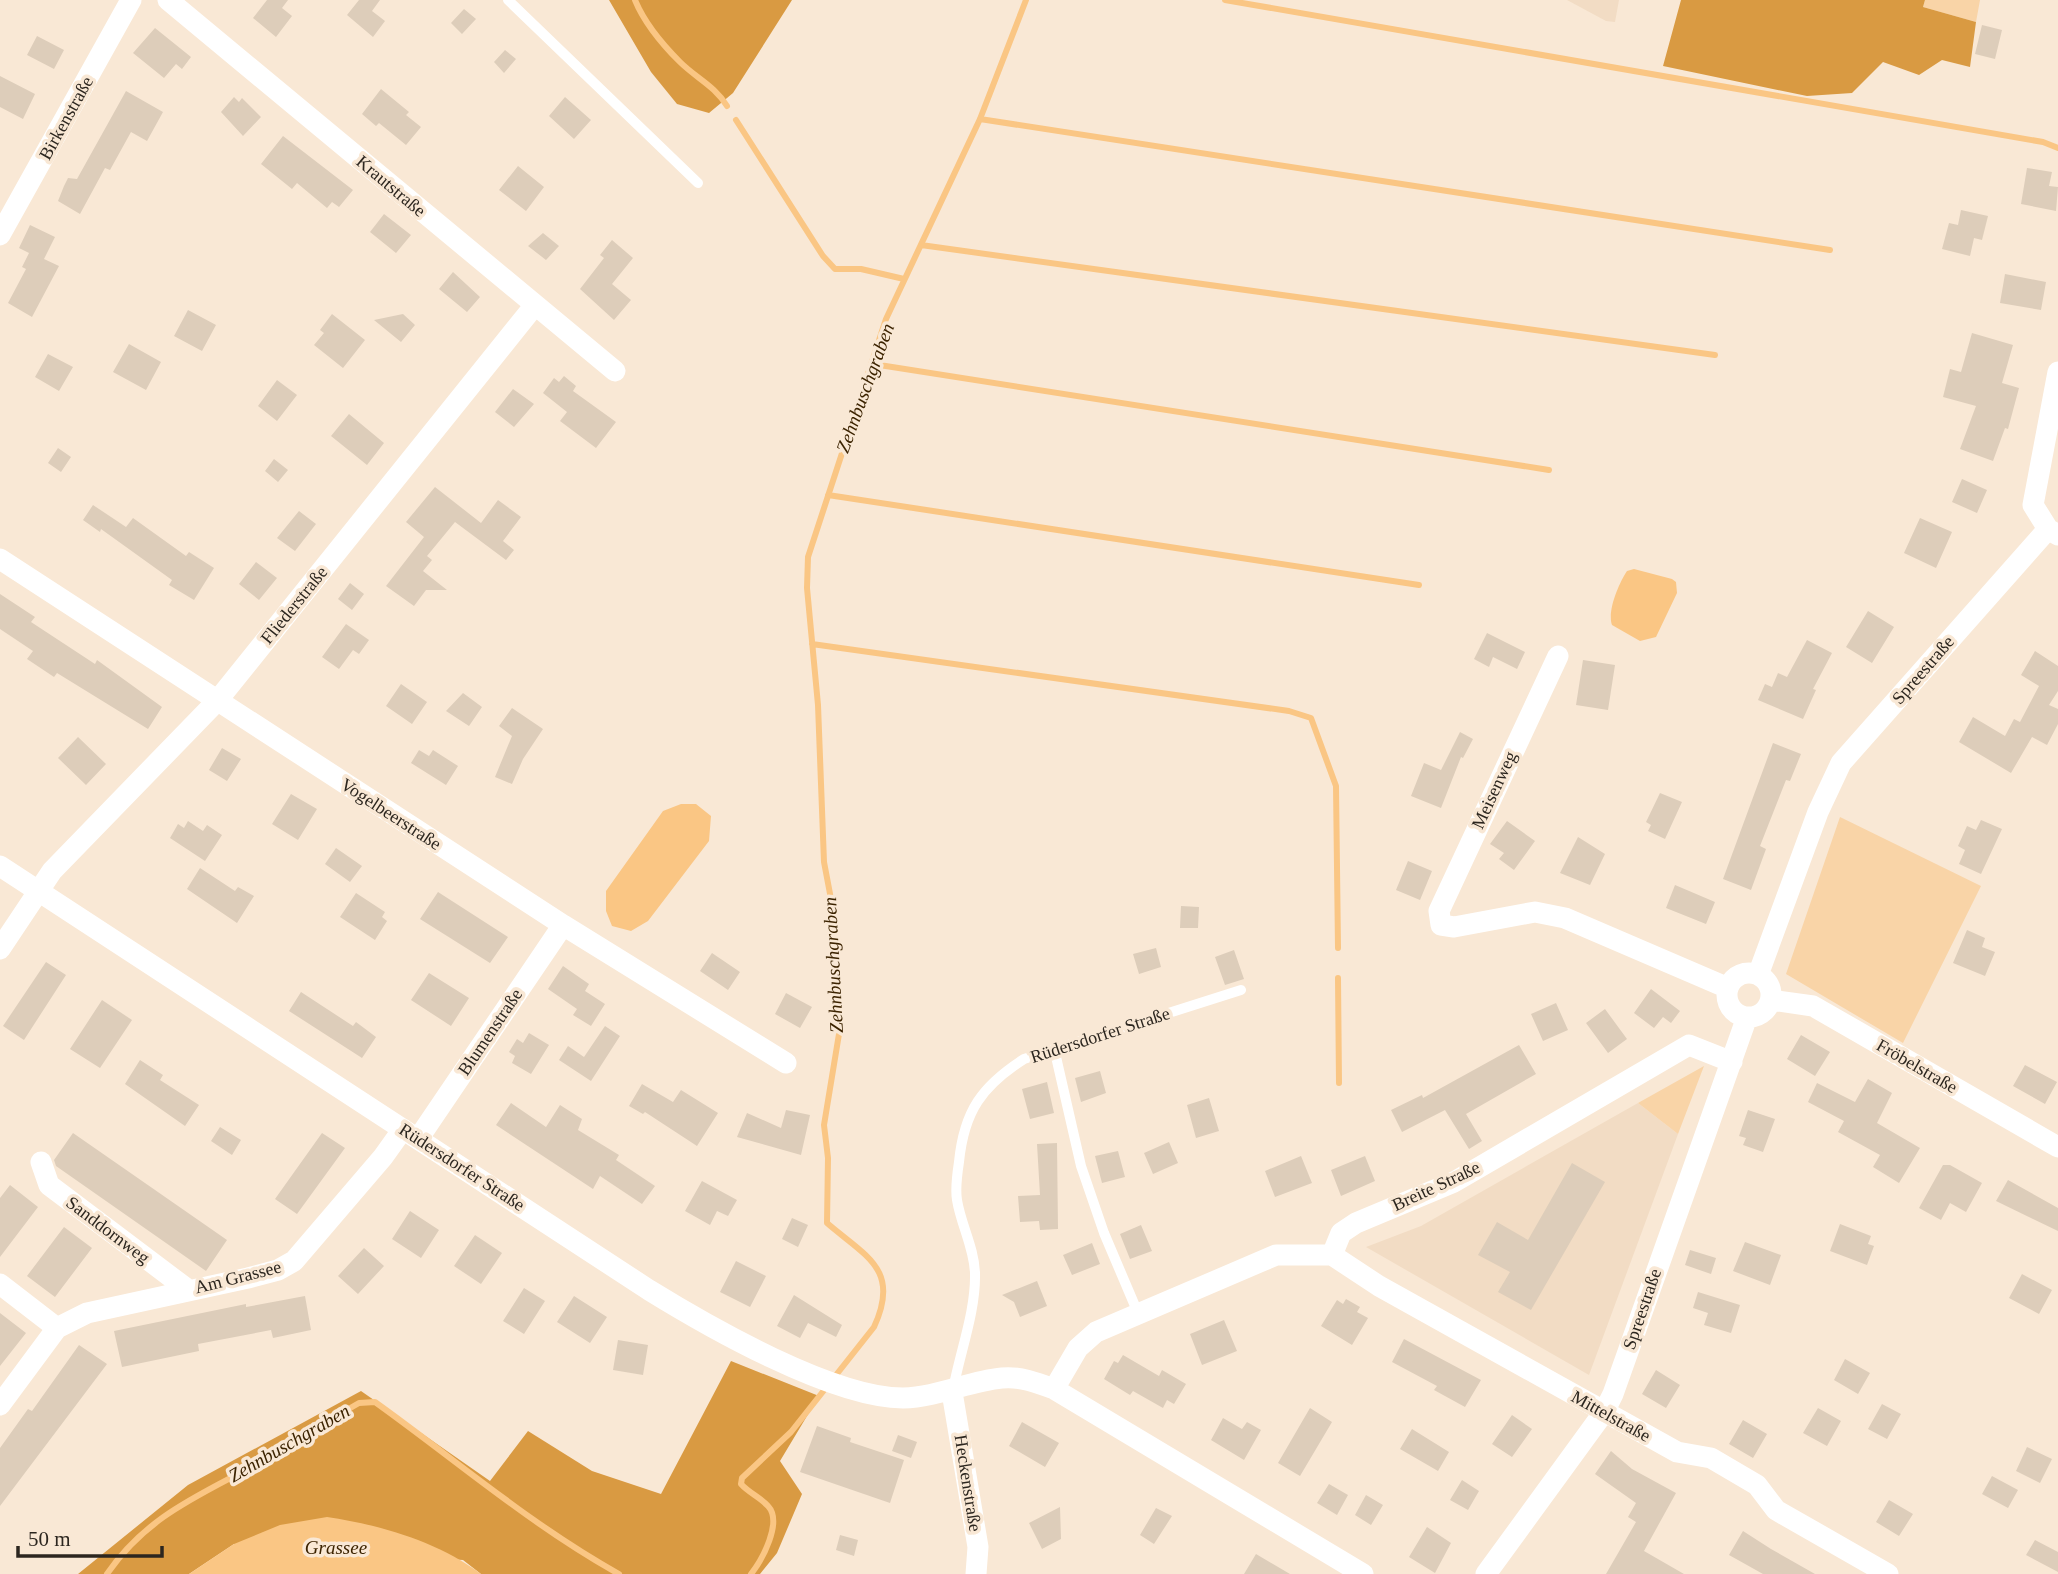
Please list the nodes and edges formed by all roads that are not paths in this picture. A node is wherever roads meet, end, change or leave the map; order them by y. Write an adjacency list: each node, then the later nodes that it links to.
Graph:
1 (131, 0): 5 (street, Birkenstraße)
2 (168, 0): 6 (street, Krautstraße)
3 (508, 0): 4 (lane)
4 (698, 183)
5 (0, 235)
6 (535, 305): 7 (street, Krautstraße); 12 (street, Fliederstraße)
7 (615, 371)
8 (2058, 372): 9 (street, Spreestraße)
9 (2053, 532): 17 (street, Spreestraße)
10 (0, 559): 12 (street, Vogelbeerstraße)
11 (1558, 656): 18 (street, Meisenweg)
12 (217, 701): 14 (street, Fliederstraße); 15 (street, Vogelbeerstraße)
13 (0, 866): 14 (street, Rüdersdorfer Straße)
14 (38, 890): 16 (street, Fliederstraße); 25 (street, Rüdersdorfer Straße)
15 (563, 925): 24 (street, Vogelbeerstraße); 25 (street, Blumenstraße)
16 (0, 949)
17 (1758, 975): 18 (street); 20 (street)
18 (1728, 988): 21 (street)
19 (1241, 990): 22 (lane, Rüdersdorfer Straße)
20 (1770, 1000): 21 (street); 26 (street, Fröbelstraße)
21 (1747, 1017): 23 (street, Spreestraße)
22 (1054, 1048): 31 (lane); 34 (lane, Rüdersdorfer Straße)
23 (1732, 1062): 28 (street, Breite Straße); 36 (street, Spreestraße)
24 (786, 1063)
25 (411, 1134): 30 (street, Am Grassee); 34 (street, Rüdersdorfer Straße)
26 (2058, 1147)
27 (41, 1162): 30 (street, Sanddornweg)
28 (1332, 1255): 31 (street); 36 (street, Mittelstraße)
29 (0, 1284): 32 (street)
30 (187, 1289): 32 (street, Am Grassee)
31 (1138, 1313): 33 (street)
32 (57, 1328): 35 (street, Am Grassee)
33 (1054, 1389): 34 (street, Rüdersdorfer Straße); 38 (street, Rüdersdorfer Straße)
34 (952, 1392): 37 (street, Heckenstraße)
35 (0, 1405)
36 (1604, 1412): 39 (street, Spreestraße); 40 (street, Mittelstraße)
37 (976, 1574)
38 (1363, 1574)
39 (1486, 1574)
40 (1888, 1574)

